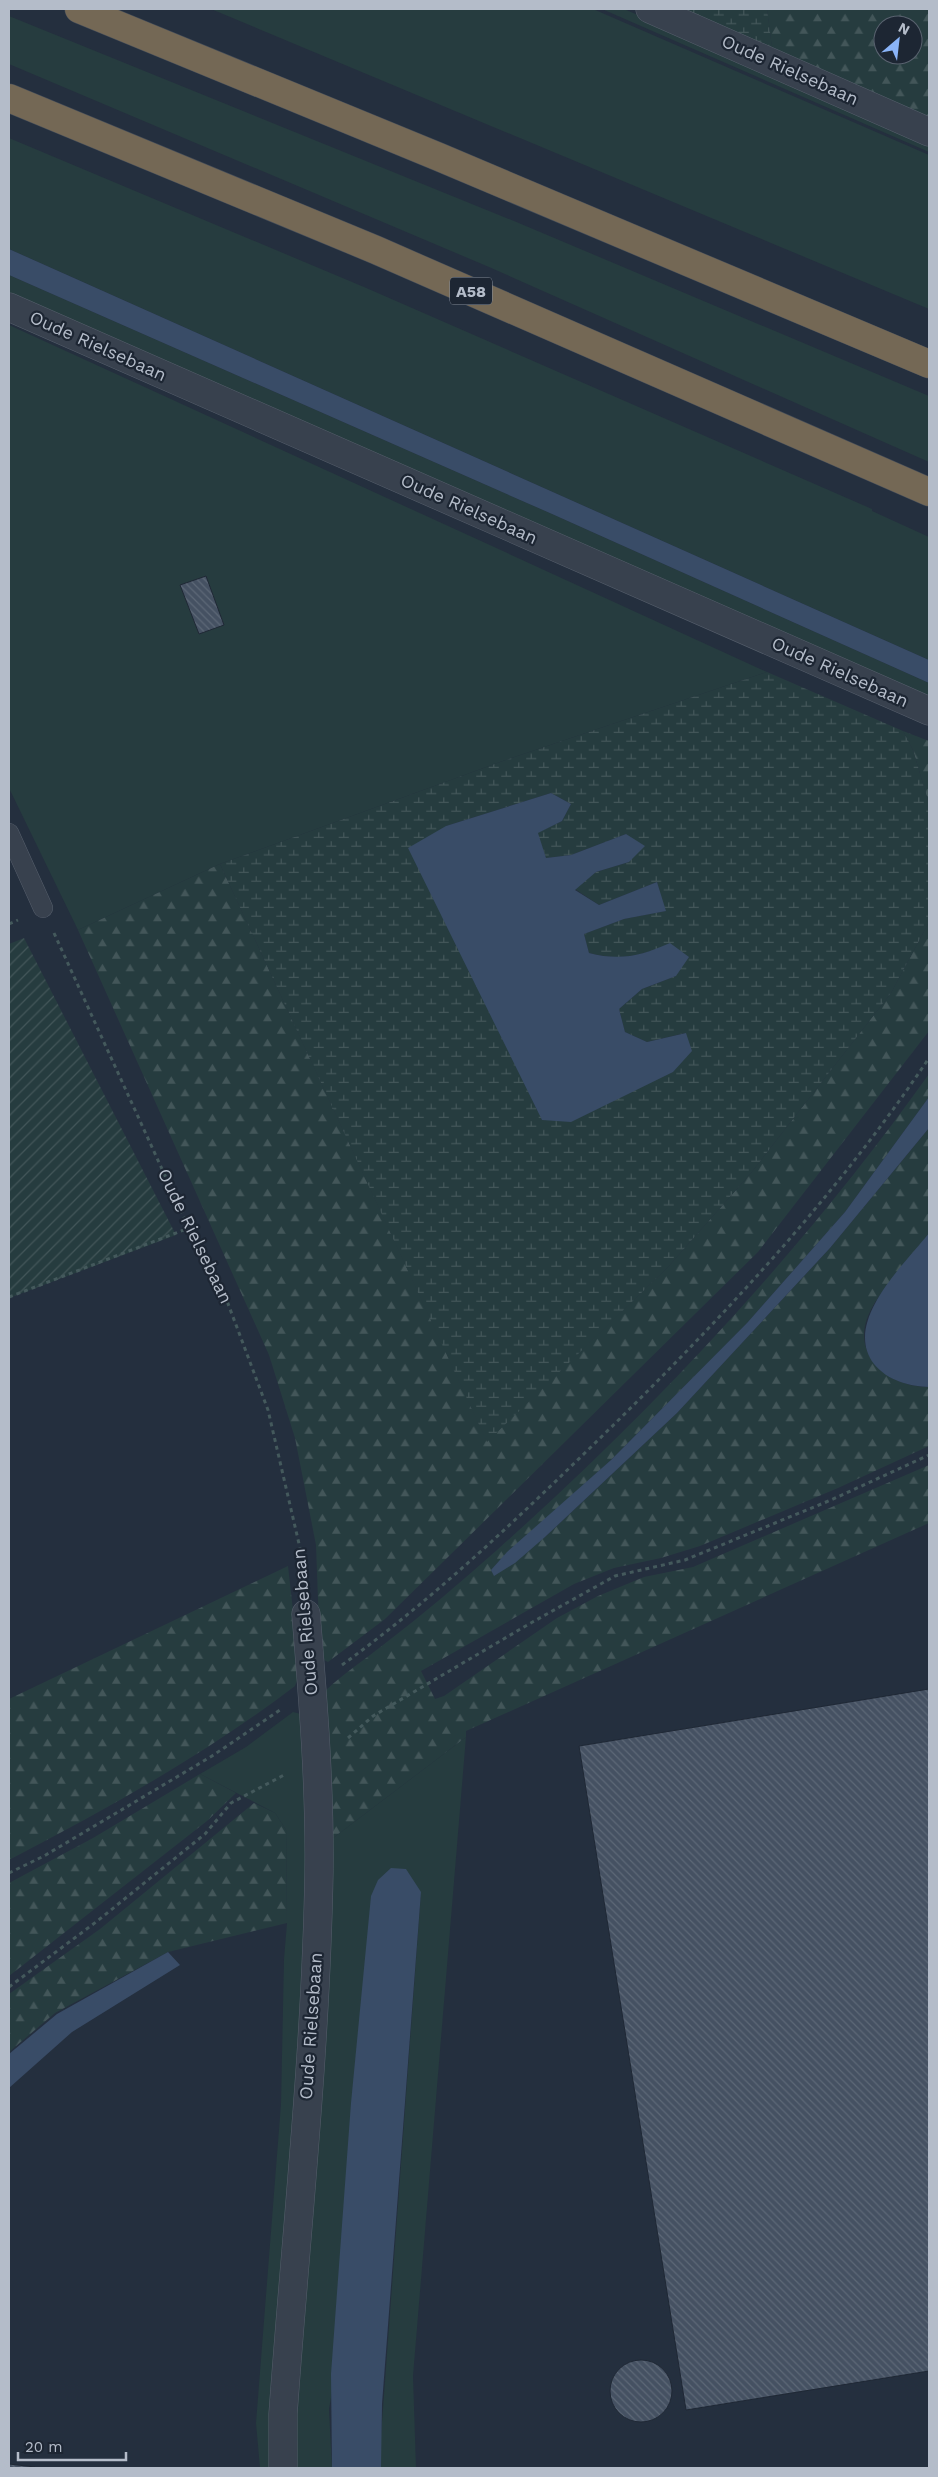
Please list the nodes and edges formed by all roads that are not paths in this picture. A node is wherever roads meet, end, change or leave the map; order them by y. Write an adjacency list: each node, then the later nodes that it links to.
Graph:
1 (79, 9): 6 (highway)
2 (650, 9): 4 (street, Oude Rielsebaan)
3 (9, 98): 7 (highway, A58)
4 (929, 132)
5 (9, 307): 8 (street, Oude Rielsebaan)
6 (929, 364)
7 (929, 492)
8 (929, 711)
9 (9, 834): 10 (lane)
10 (43, 908)
11 (306, 1614): 12 (street, Oude Rielsebaan)
12 (283, 2468)

